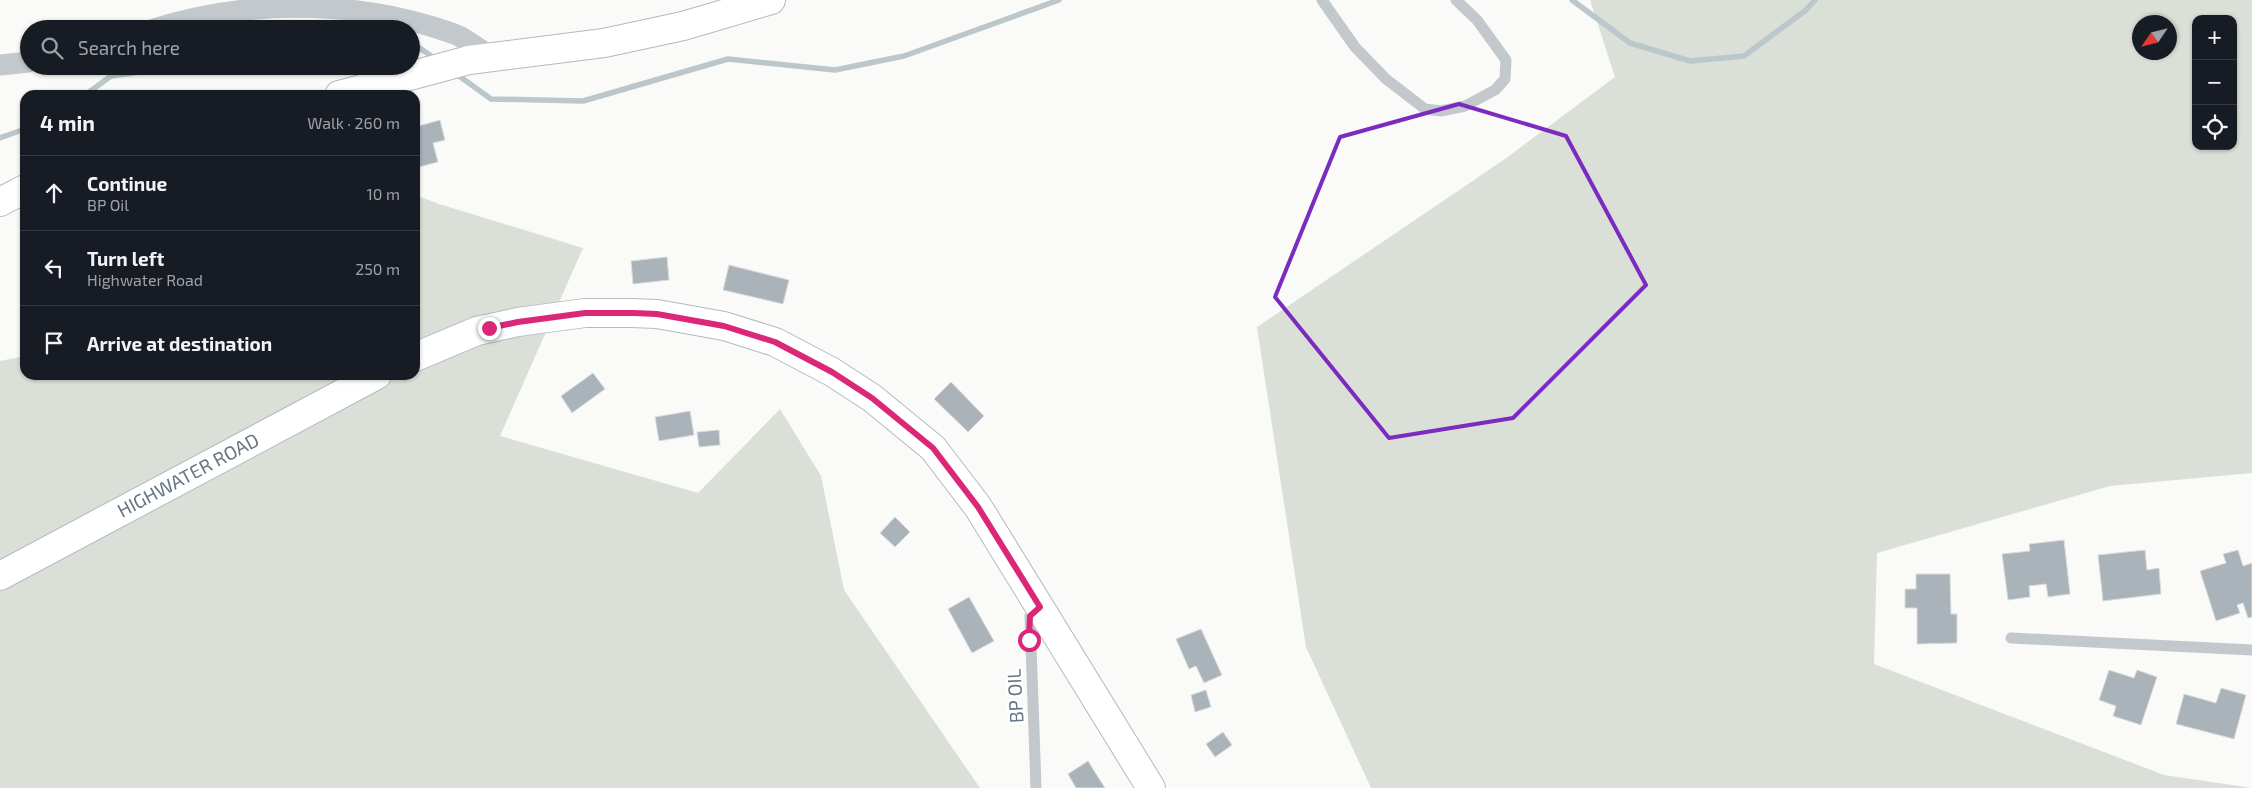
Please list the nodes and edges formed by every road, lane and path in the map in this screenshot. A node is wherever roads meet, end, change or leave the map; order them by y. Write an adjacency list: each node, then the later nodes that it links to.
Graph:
1 (771, 0): 7 (street)
2 (1322, 0): 3 (lane)
3 (1456, 0)
4 (188, 20): 5 (street)
5 (409, 20)
6 (420, 24): 7 (street)
7 (480, 58): 10 (street)
8 (20, 63): 9 (street)
9 (0, 66)
10 (420, 75)
11 (420, 75): 12 (street)
12 (360, 90)
13 (20, 192): 14 (street)
14 (0, 202)
15 (420, 355): 18 (street)
16 (369, 380): 17 (street, HIGHWATER ROAD)
17 (0, 576)
18 (1040, 607): 21 (lane, BP OIL); 22 (street)
19 (2010, 638): 20 (lane)
20 (2252, 650)
21 (1036, 788)
22 (1151, 788)

